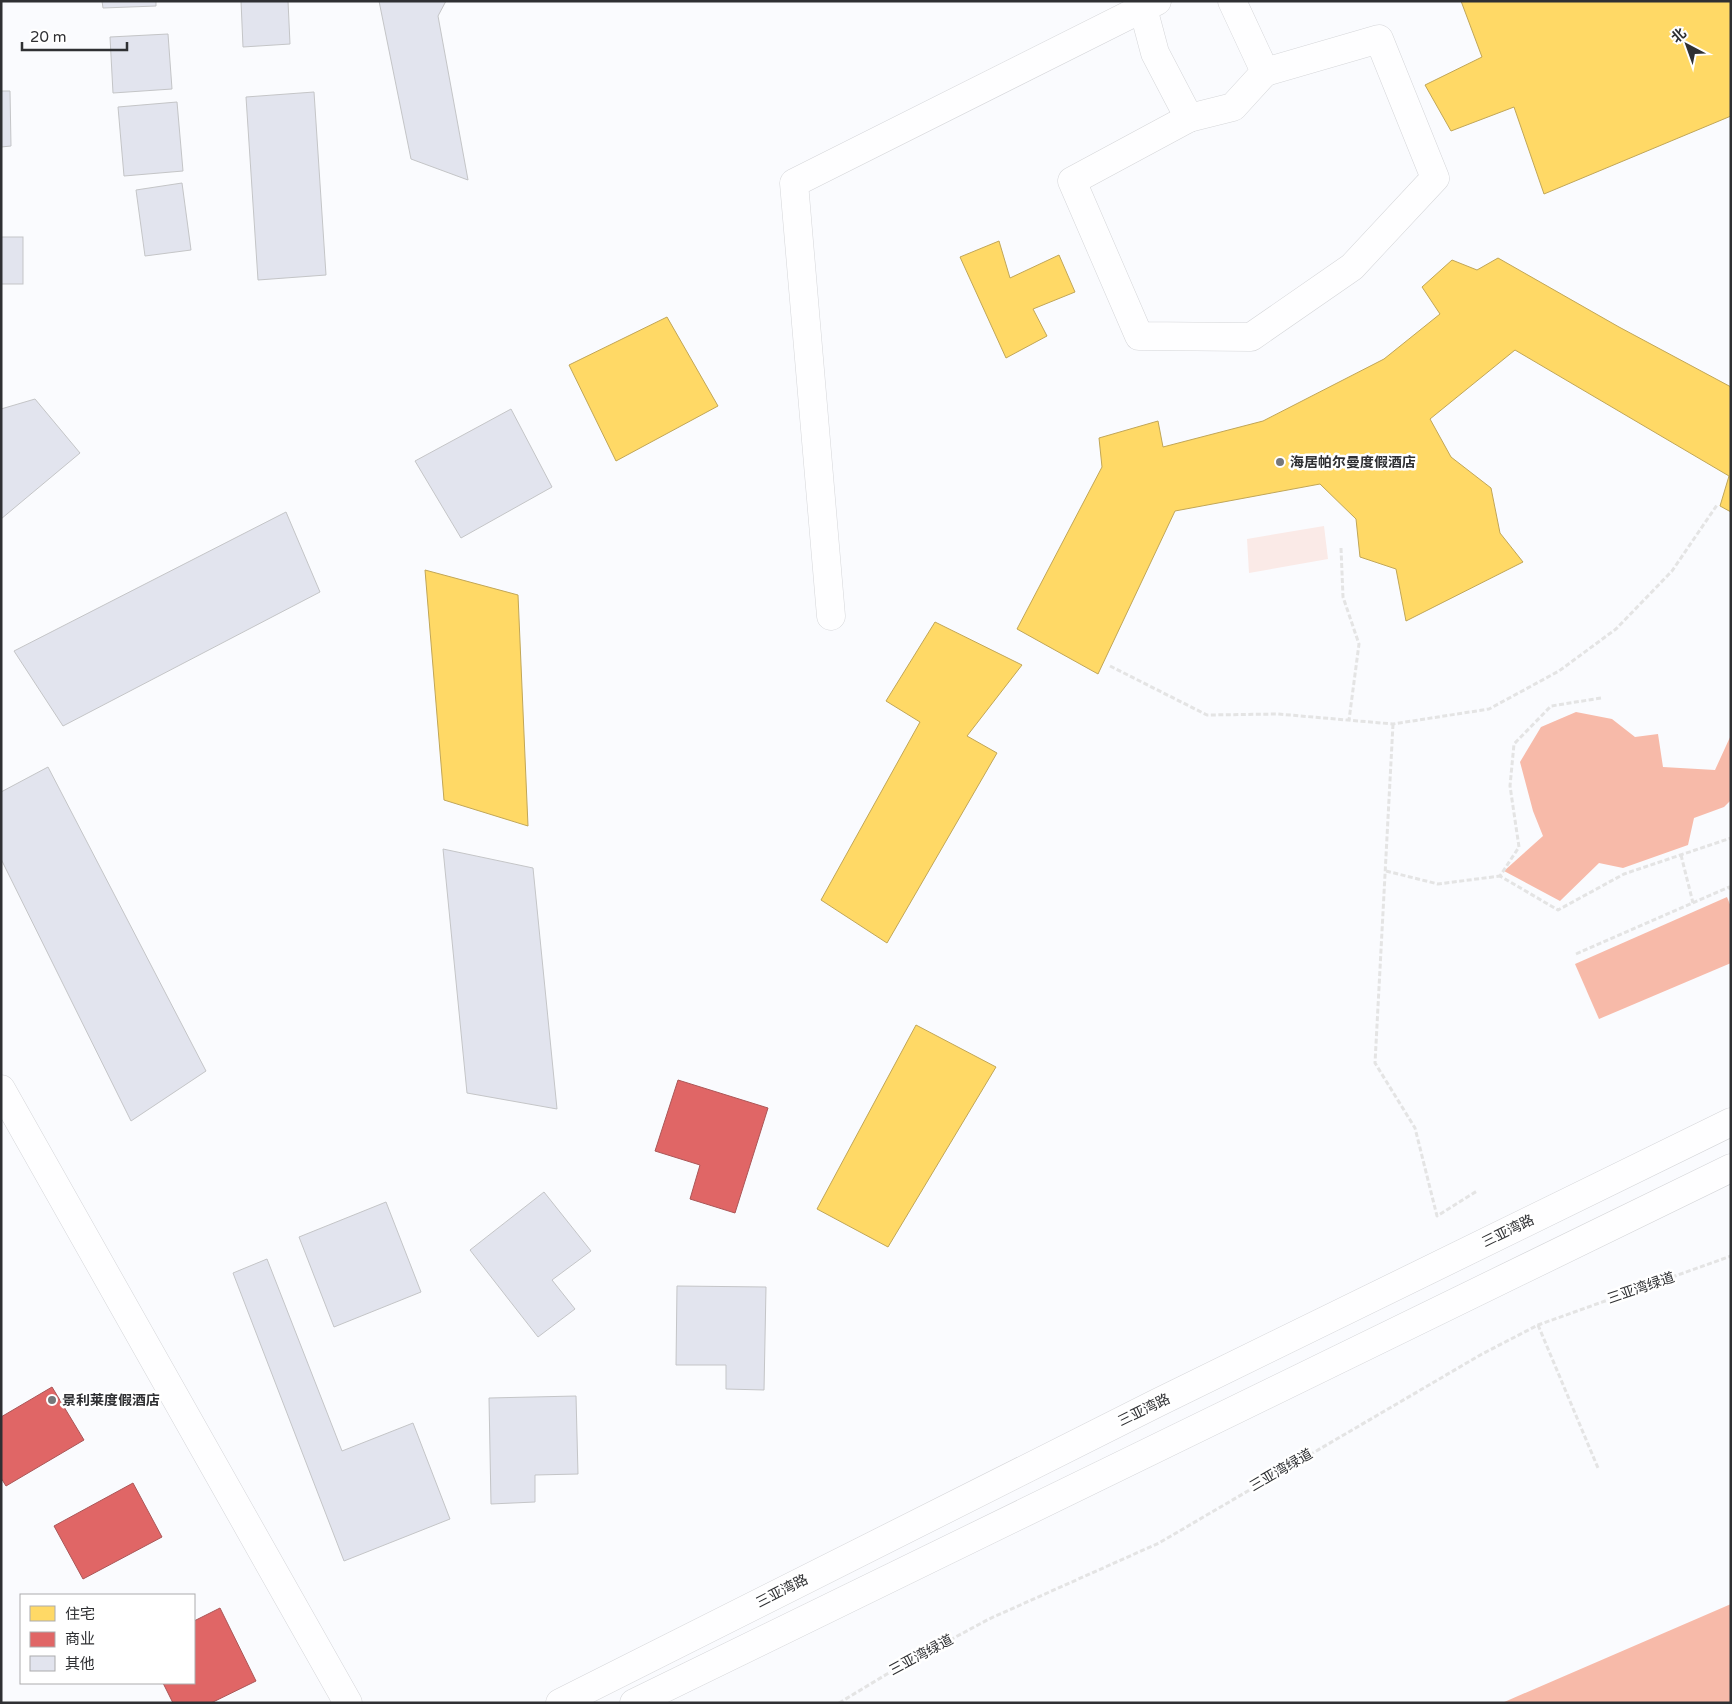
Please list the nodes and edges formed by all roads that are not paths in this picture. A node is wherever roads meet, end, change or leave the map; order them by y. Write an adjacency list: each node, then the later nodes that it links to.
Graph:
1 (1232, 1): 3 (main road)
2 (1150, 5): 4 (main road); 5 (main road)
3 (1265, 72): 4 (main road); 4 (main road)
4 (1188, 118)
5 (831, 616)
6 (1, 1089): 9 (main road)
7 (1731, 1122): 10 (main road, 三亚湾路)
8 (1731, 1168): 11 (main road)
9 (348, 1703)
10 (560, 1703)
11 (634, 1703)

